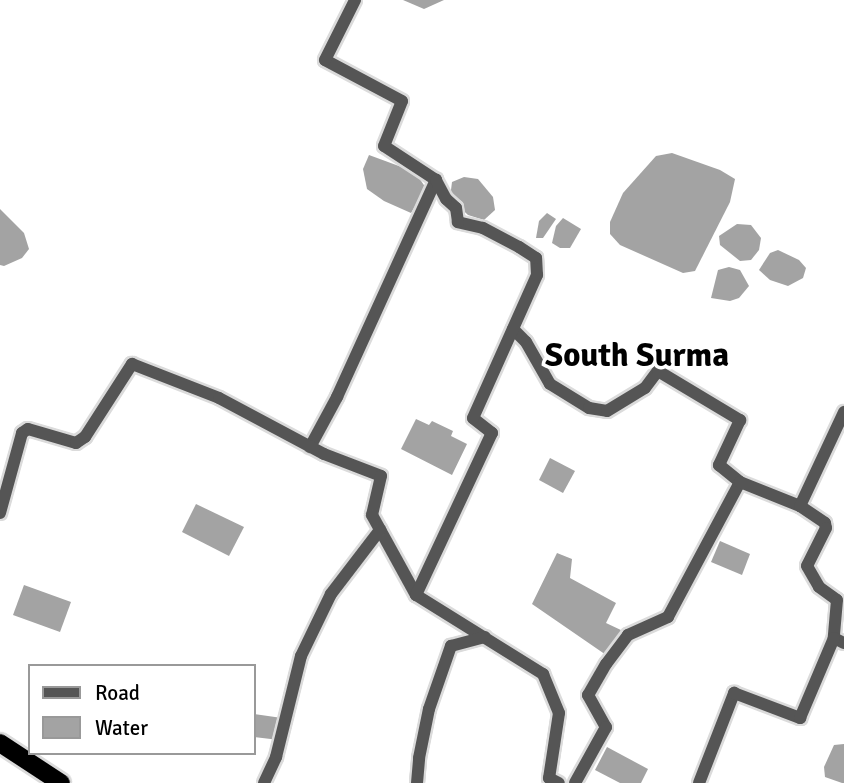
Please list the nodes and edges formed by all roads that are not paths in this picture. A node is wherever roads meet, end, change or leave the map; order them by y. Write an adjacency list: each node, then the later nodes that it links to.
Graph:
1 (355, 0): 2 (street)
2 (436, 180): 3 (street); 5 (street)
3 (513, 329): 6 (street); 10 (street)
4 (844, 412): 7 (street)
5 (310, 447): 8 (street); 9 (street)
6 (740, 482): 7 (street); 19 (street)
7 (800, 506): 11 (street)
8 (0, 513)
9 (380, 530): 10 (street); 16 (street)
10 (415, 595): 12 (street)
11 (841, 601): 13 (street)
12 (485, 637): 17 (street); 18 (street)
13 (839, 641): 20 (street)
14 (0, 743): 15 (highway)
15 (61, 783)
16 (264, 783)
17 (417, 783)
18 (559, 783)
19 (575, 783)
20 (699, 783)

